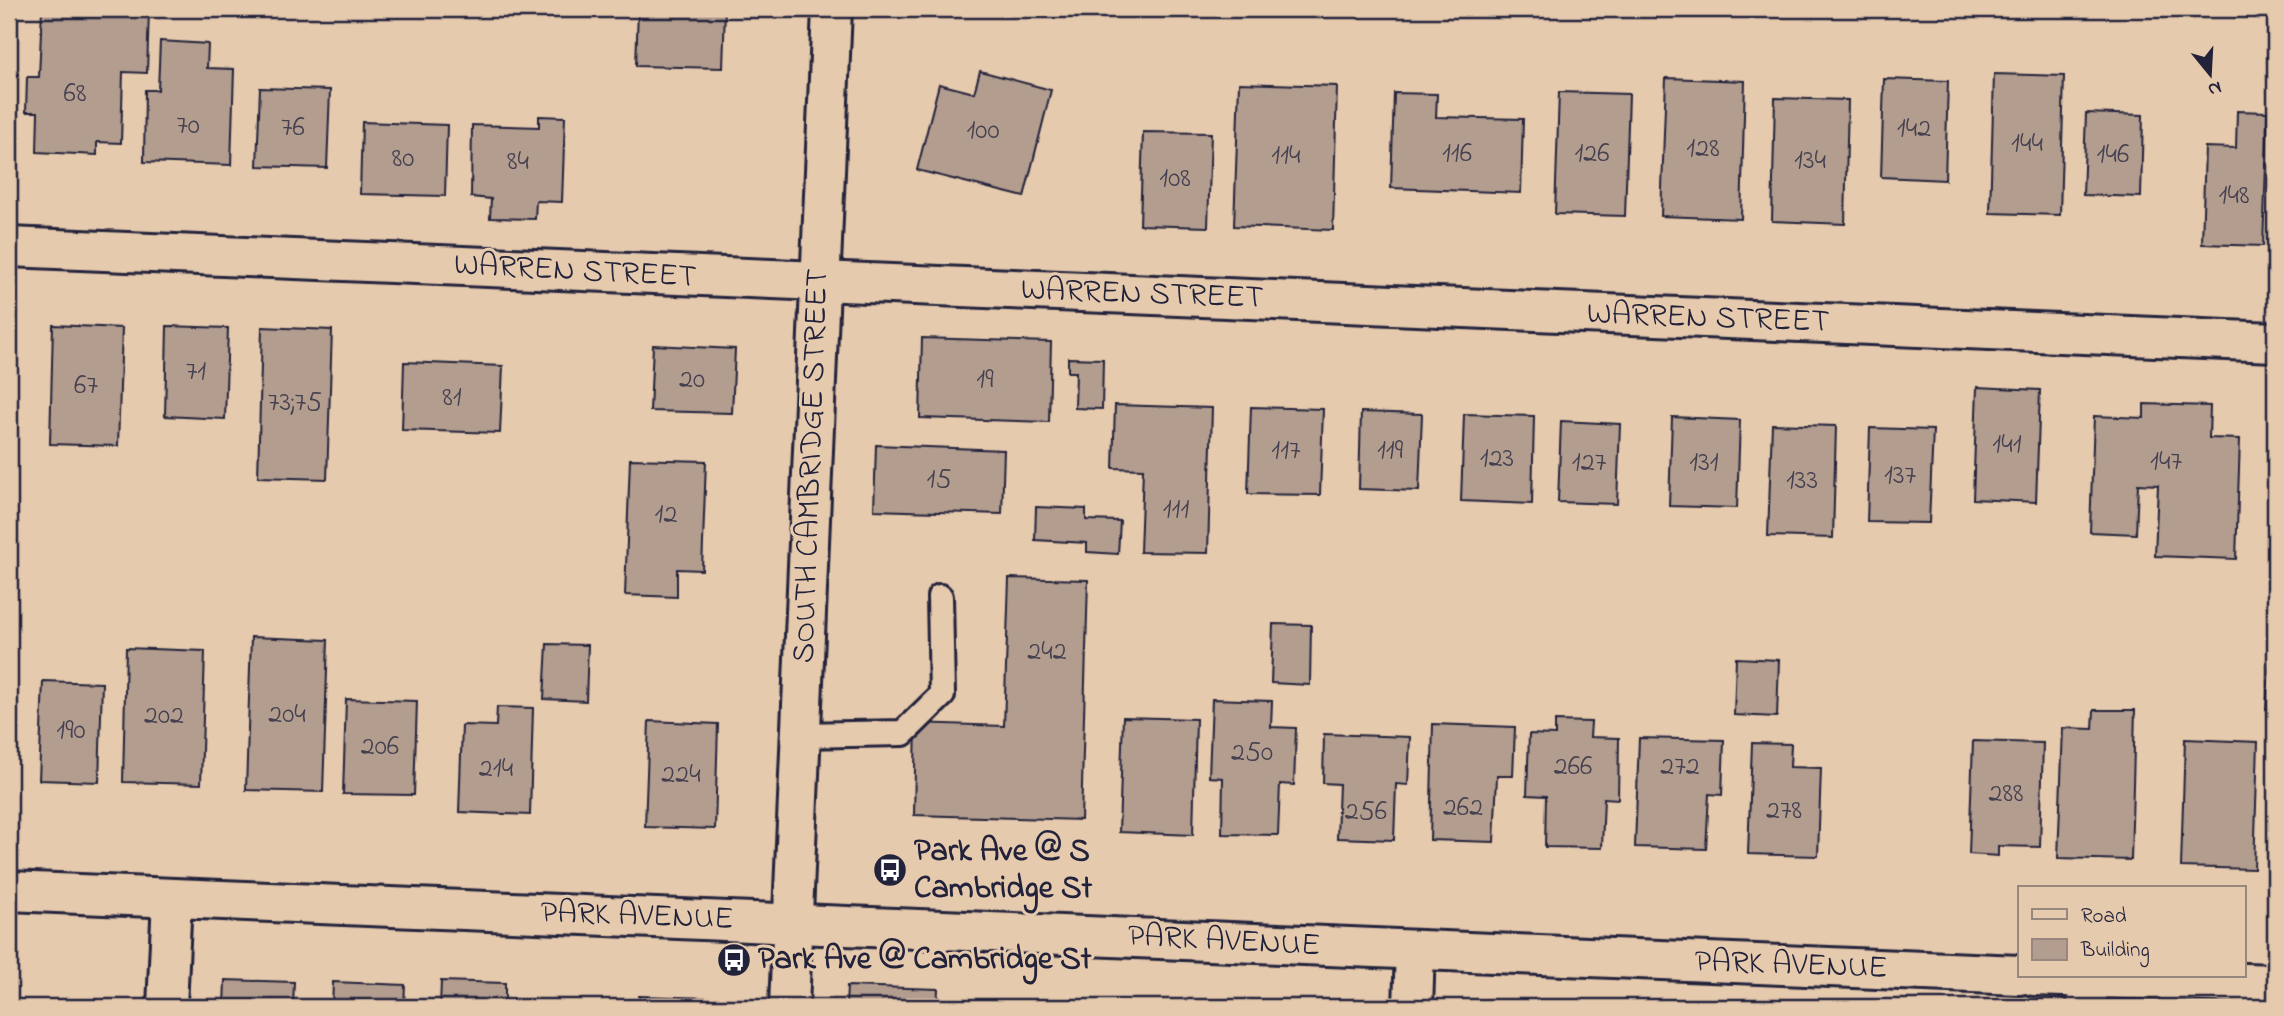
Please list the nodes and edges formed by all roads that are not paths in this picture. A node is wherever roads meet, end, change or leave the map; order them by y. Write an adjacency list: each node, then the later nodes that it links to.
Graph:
1 (832, 9): 3 (street, SOUTH CAMBRIDGE STREET)
2 (9, 247): 3 (street, WARREN STREET)
3 (820, 282): 4 (street, WARREN STREET); 6 (street, SOUTH CAMBRIDGE STREET)
4 (2275, 342)
5 (940, 597): 6 (lane)
6 (800, 735): 9 (street, SOUTH CAMBRIDGE STREET)
7 (9, 891): 8 (street, PARK AVENUE)
8 (172, 898): 9 (street, PARK AVENUE); 15 (street)
9 (792, 923): 10 (street, PARK AVENUE); 16 (street, SOUTH CAMBRIDGE STREET)
10 (1415, 950): 11 (street, PARK AVENUE); 17 (street)
11 (2018, 975)
12 (2041, 978): 14 (street)
13 (2275, 984): 14 (street)
14 (2088, 992)
15 (167, 1007)
16 (789, 1007)
17 (1413, 1007)

